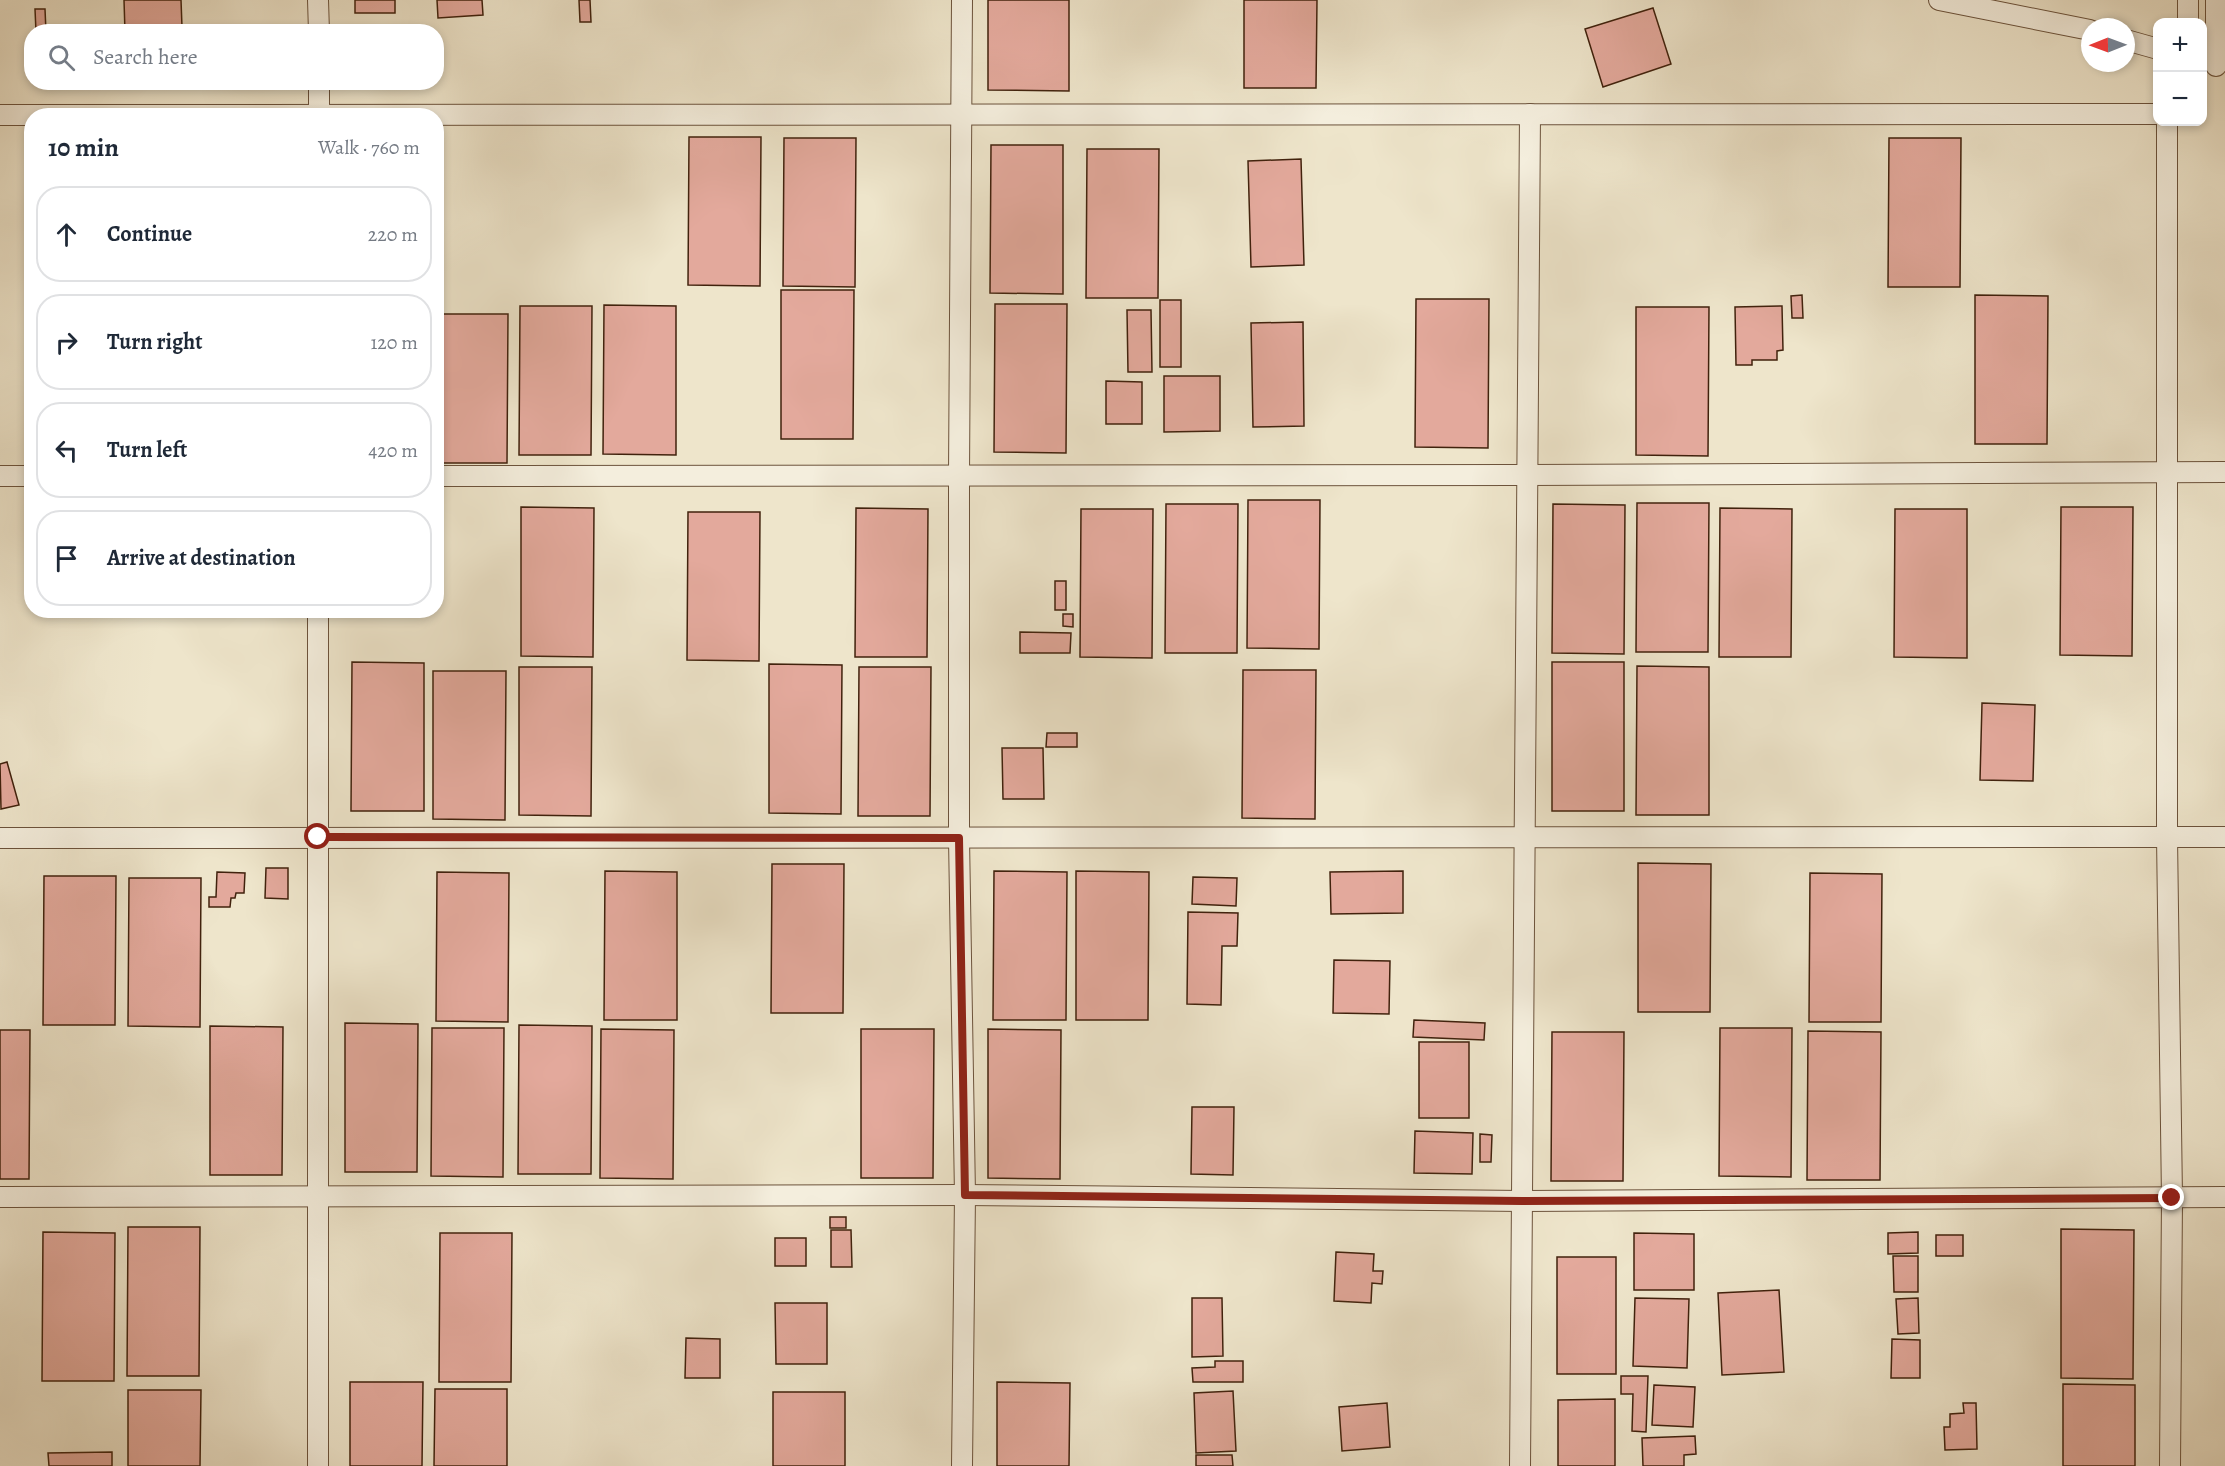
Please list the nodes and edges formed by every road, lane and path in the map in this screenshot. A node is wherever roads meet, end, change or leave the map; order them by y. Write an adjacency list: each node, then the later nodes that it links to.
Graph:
1 (318, 0): 7 (street)
2 (962, 0): 19 (street)
3 (1939, 0): 8 (street)
4 (2188, 0): 6 (street)
5 (2216, 0): 11 (street)
6 (2188, 18)
7 (319, 24)
8 (2081, 28)
9 (2135, 43): 10 (street)
10 (2153, 48)
11 (2215, 66)
12 (319, 90): 13 (street)
13 (319, 108)
14 (1530, 114): 15 (street); 19 (street); 23 (street)
15 (2153, 114)
16 (0, 115): 17 (street)
17 (24, 115)
18 (444, 115): 19 (street)
19 (961, 115): 27 (street)
20 (2167, 126): 21 (street)
21 (2168, 472): 22 (street); 23 (street); 31 (street)
22 (2225, 472)
23 (1527, 475): 27 (street); 30 (street)
24 (0, 476): 25 (street)
25 (24, 476)
26 (444, 476): 27 (street)
27 (959, 476): 34 (street)
28 (318, 618): 29 (street)
29 (318, 837): 33 (street); 34 (street); 37 (street)
30 (1524, 837): 31 (street); 34 (street); 40 (street)
31 (2168, 837): 32 (street); 39 (street)
32 (2225, 837)
33 (0, 838)
34 (959, 838): 35 (street)
35 (965, 1195): 37 (street); 40 (street); 42 (street)
36 (0, 1197): 37 (street)
37 (318, 1197): 41 (street)
38 (2225, 1197): 39 (street)
39 (2172, 1198): 40 (street); 44 (street)
40 (1522, 1201): 43 (street)
41 (318, 1466)
42 (962, 1466)
43 (1520, 1466)
44 (2170, 1466)

